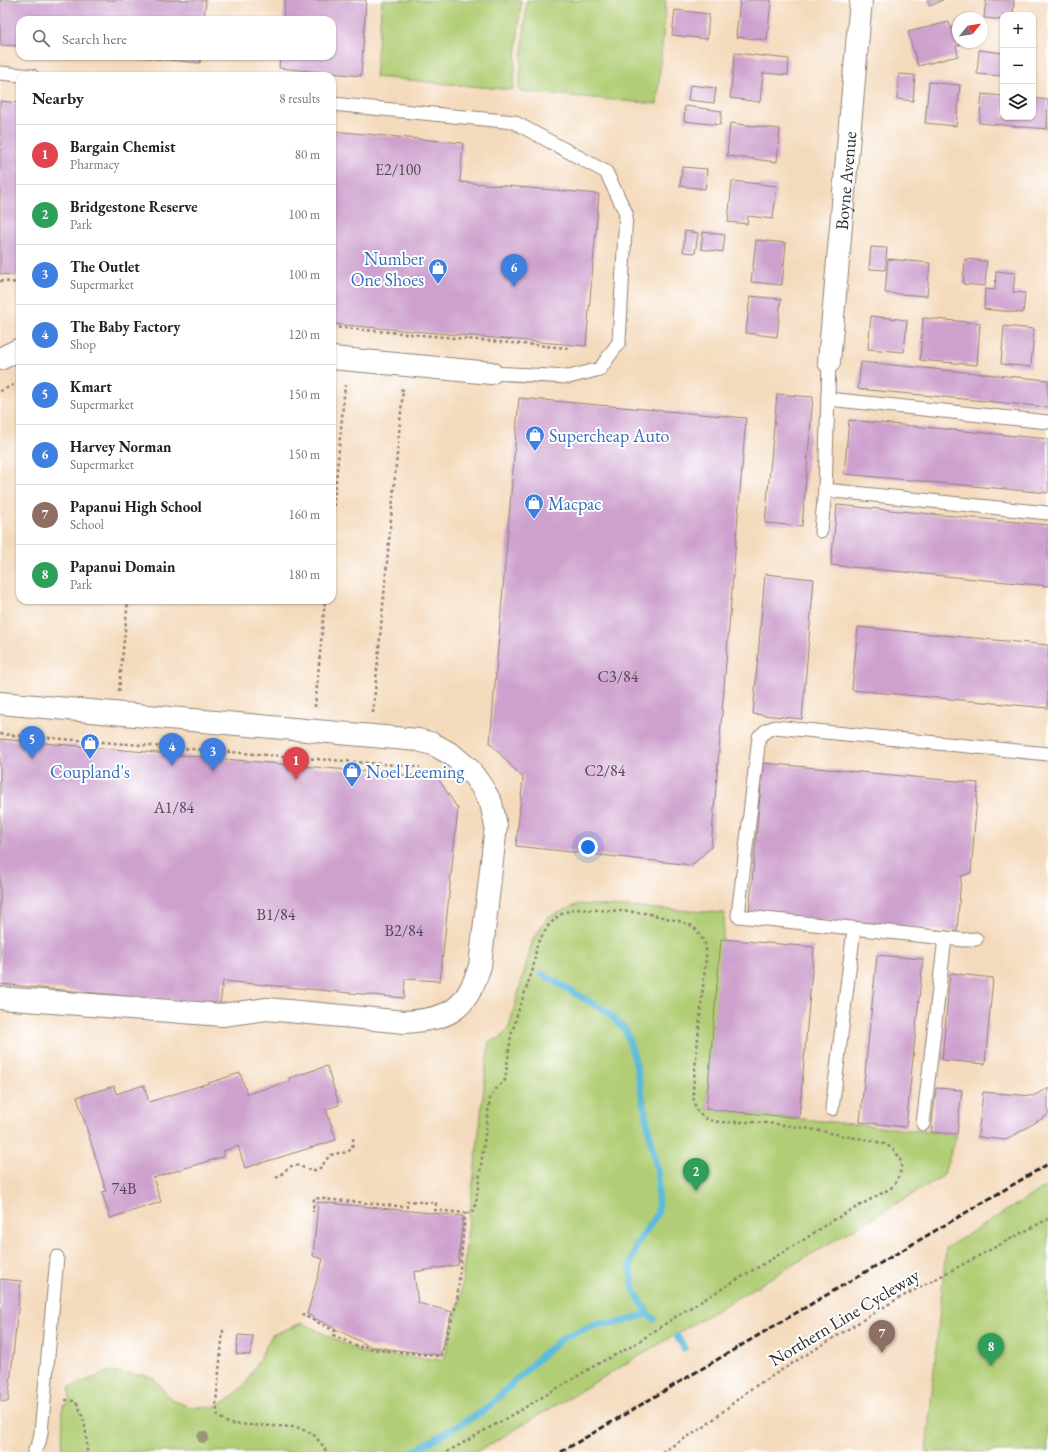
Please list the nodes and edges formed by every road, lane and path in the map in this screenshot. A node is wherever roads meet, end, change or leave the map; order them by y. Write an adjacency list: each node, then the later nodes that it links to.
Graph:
1 (861, 0): 12 (street, Boyne Avenue)
2 (0, 73): 3 (lane)
3 (16, 74)
4 (336, 104): 13 (lane)
5 (0, 281): 6 (path)
6 (16, 283)
7 (336, 328): 8 (path)
8 (568, 348)
9 (16, 352): 10 (street)
10 (0, 358)
11 (336, 358): 13 (street)
12 (829, 362): 20 (lane)
13 (491, 373)
14 (16, 384): 19 (path)
15 (338, 384): 16 (path)
16 (345, 385): 17 (path); 22 (path)
17 (352, 385)
18 (395, 389): 31 (path)
19 (0, 391)
20 (828, 399): 21 (lane); 23 (lane)
21 (1048, 422)
22 (336, 481)
23 (825, 490): 24 (lane); 25 (lane)
24 (1048, 513)
25 (821, 530)
26 (128, 604): 28 (path)
27 (325, 604): 30 (path)
28 (112, 691)
29 (0, 703): 38 (street)
30 (308, 708)
31 (366, 714)
32 (0, 734): 34 (path)
33 (1048, 754): 35 (lane)
34 (421, 767)
35 (854, 929): 36 (lane); 39 (lane)
36 (945, 938): 37 (lane); 40 (lane)
37 (976, 940)
38 (0, 998)
39 (832, 1108)
40 (922, 1124)
41 (353, 1135): 42 (path)
42 (276, 1178)
43 (313, 1212): 44 (path)
44 (465, 1213): 47 (path); 53 (path)
45 (1048, 1219): 54 (path, Northern Line Cycleway)
46 (57, 1258): 50 (lane)
47 (303, 1313)
48 (224, 1330): 52 (path)
49 (65, 1400): 51 (path)
50 (34, 1452)
51 (87, 1452)
52 (326, 1452)
53 (447, 1452)
54 (662, 1452)

